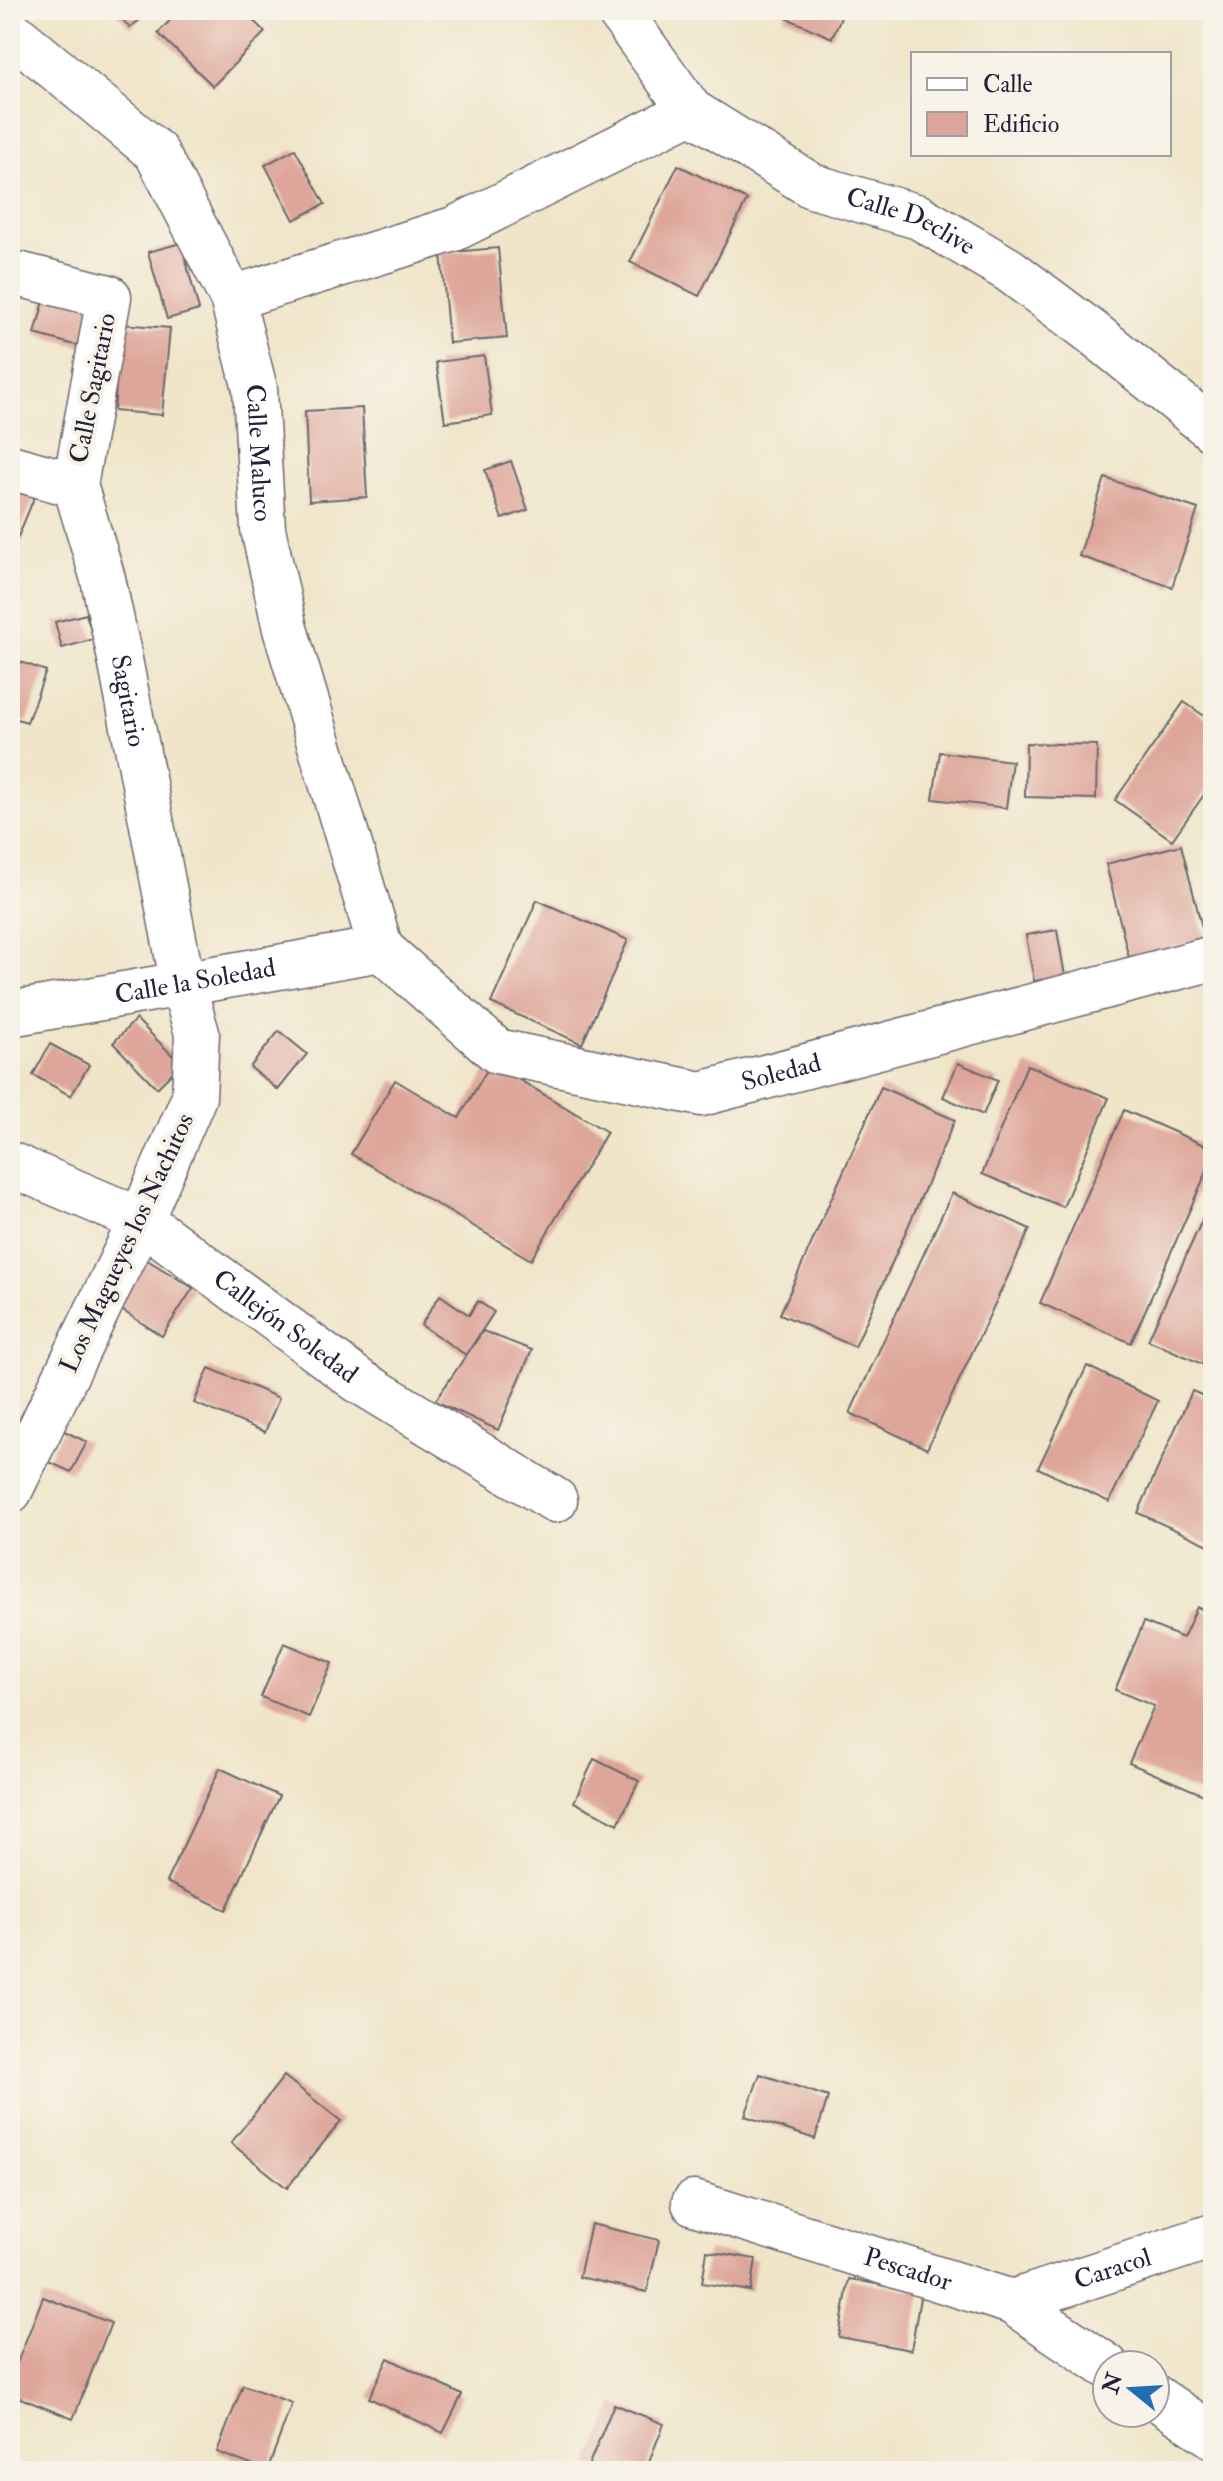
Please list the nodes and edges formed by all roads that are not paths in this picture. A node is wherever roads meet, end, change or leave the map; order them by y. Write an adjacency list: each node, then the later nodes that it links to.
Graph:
1 (618, 10): 3 (street, Calle Declive)
2 (10, 31): 5 (street, Calle Maluco)
3 (691, 111): 5 (street); 6 (street, Calle Declive)
4 (10, 272): 8 (street, Calle Sagitario)
5 (232, 298): 9 (street, Calle Maluco)
6 (1213, 430)
7 (10, 467): 8 (street)
8 (75, 485): 11 (street, Sagitario)
9 (381, 949): 10 (street, Soledad); 11 (street, Calle la Soledad)
10 (1213, 958)
11 (183, 985): 12 (street, Calle la Soledad); 14 (street, Los Magueyes los Nachitos)
12 (10, 1014)
13 (10, 1164): 14 (street, Callejón Soledad)
14 (141, 1220): 15 (street, Los Magueyes los Nachitos); 16 (street, Callejón Soledad)
15 (10, 1491)
16 (555, 1500)
17 (694, 2203): 19 (street, Pescador)
18 (1213, 2236): 19 (street, Caracol)
19 (1012, 2302): 20 (street, Pescador)
20 (1091, 2355)
21 (1171, 2408): 22 (street)
22 (1213, 2436)

